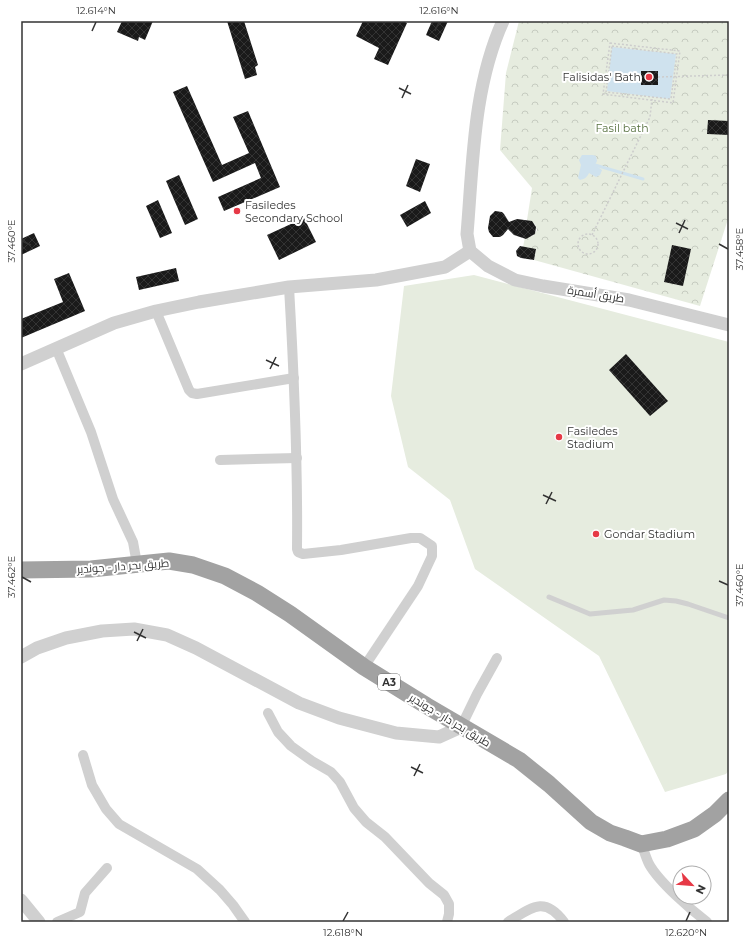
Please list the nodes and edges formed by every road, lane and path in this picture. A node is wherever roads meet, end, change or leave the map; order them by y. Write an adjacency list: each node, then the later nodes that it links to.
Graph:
1 (497, 21): 9 (street)
2 (502, 21): 9 (street)
3 (729, 76): 6 (path)
4 (658, 77): 5 (path)
5 (674, 77): 6 (path); 7 (path); 8 (path)
6 (677, 77): 7 (path); 8 (path)
7 (609, 93): 8 (path)
8 (652, 99): 10 (path)
9 (476, 127): 11 (street)
10 (592, 235): 10 (path)
11 (470, 250): 12 (street); 14 (street, طريق أسمرة)
12 (289, 286): 13 (street); 17 (street)
13 (156, 311): 15 (street); 17 (street)
14 (729, 325)
15 (56, 348): 16 (street); 20 (street)
16 (21, 364)
17 (294, 378): 18 (street)
18 (297, 458): 19 (street); 26 (street)
19 (220, 460)
20 (137, 564): 21 (highway, طريق بحر دار - جوندير / A3); 26 (highway, طريق بحر دار - جوندير / A3)
21 (21, 570)
22 (549, 597): 23 (lane)
23 (729, 617)
24 (21, 657): 28 (street)
25 (497, 658): 28 (street)
26 (364, 667): 28 (highway, طريق بحر دار - جوندير / A3)
27 (268, 713): 37 (street)
28 (461, 727): 31 (highway, طريق بحر دار - جوندير / A3)
29 (83, 755): 36 (street)
30 (729, 800): 31 (highway)
31 (641, 844): 40 (street)
32 (107, 868): 35 (street)
33 (21, 900): 34 (street)
34 (39, 922)
35 (57, 922)
36 (245, 922)
37 (447, 922)
38 (508, 922): 39 (street)
39 (564, 922)
40 (707, 922)

